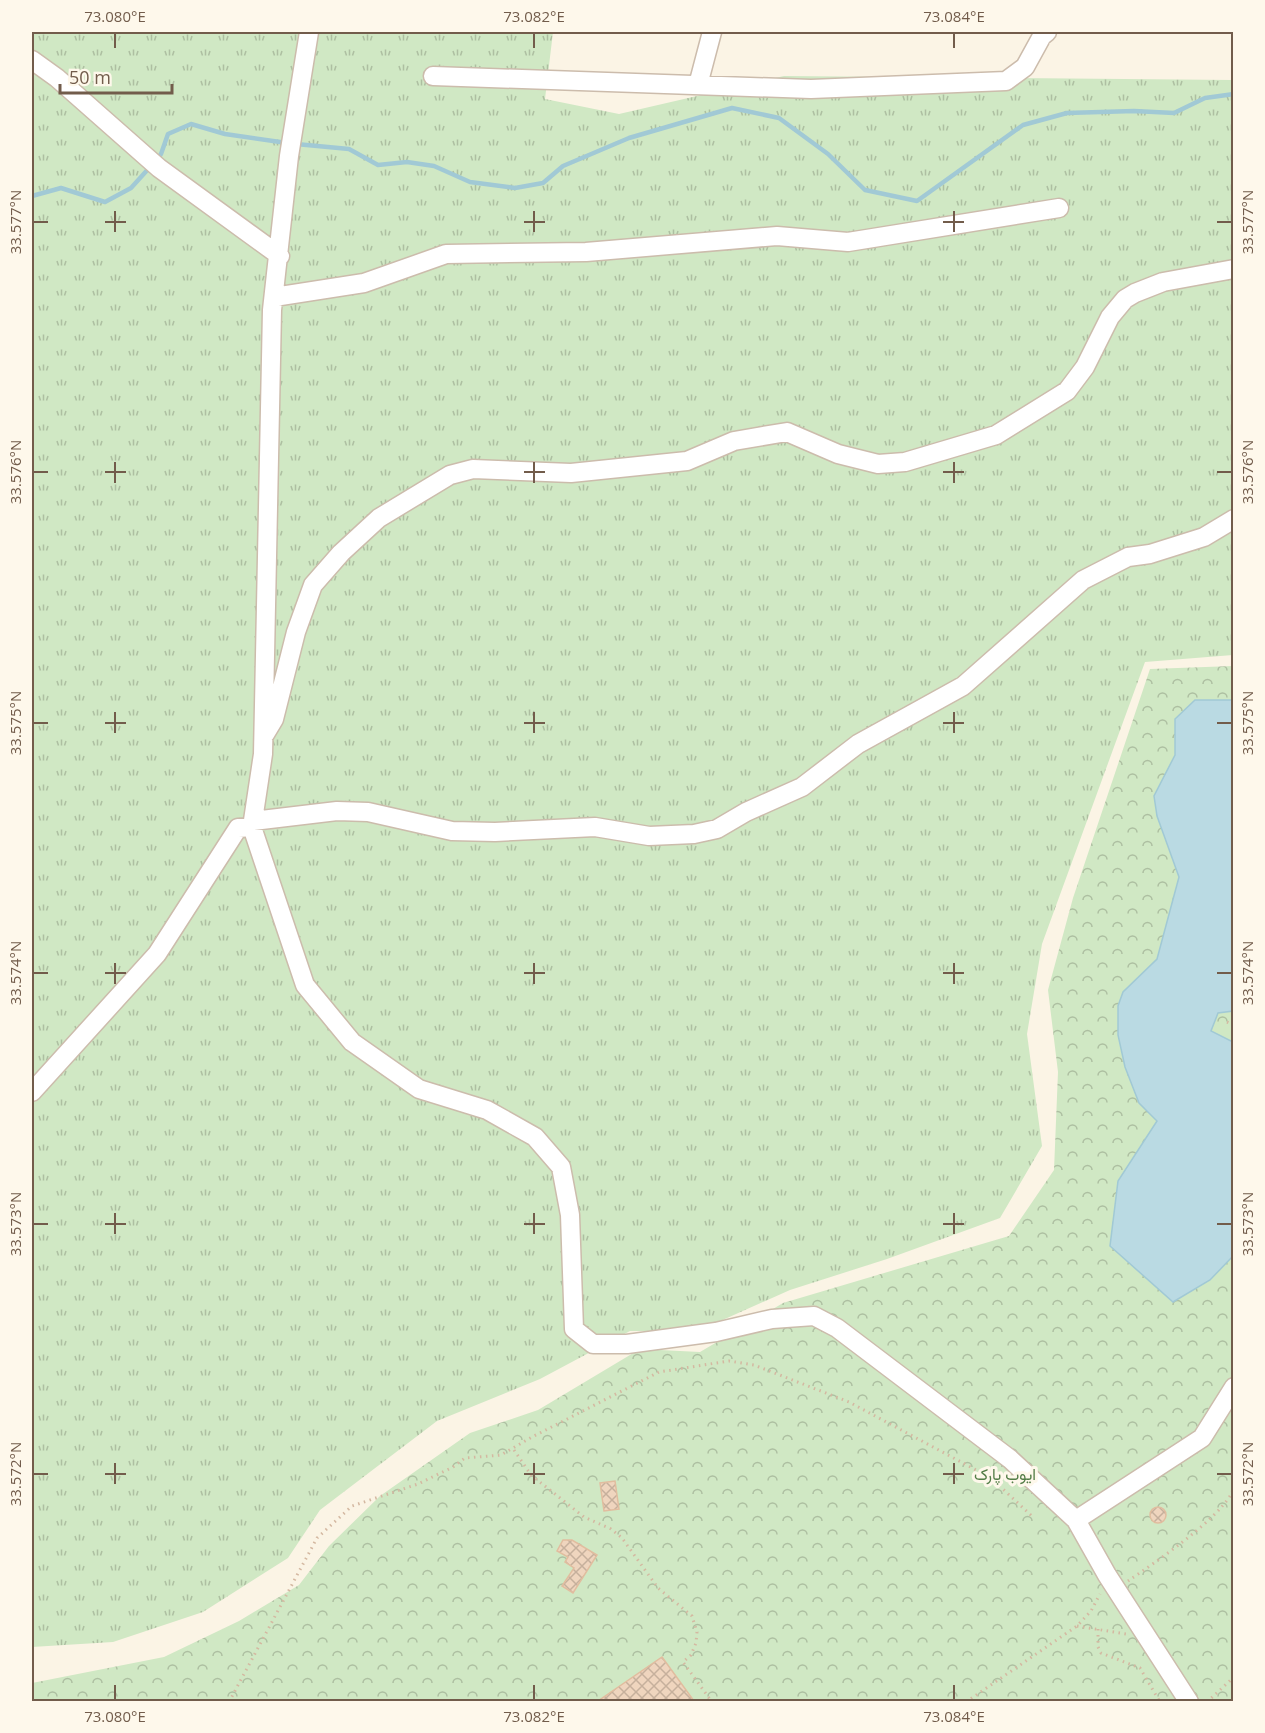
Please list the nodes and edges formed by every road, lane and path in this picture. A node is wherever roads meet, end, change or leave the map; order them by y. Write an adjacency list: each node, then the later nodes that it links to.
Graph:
1 (309, 32): 8 (street)
2 (712, 32): 6 (street)
3 (1047, 32): 6 (street)
4 (32, 60): 8 (street)
5 (433, 76): 6 (street)
6 (698, 85)
7 (1059, 208): 10 (street)
8 (279, 256): 10 (street)
9 (1233, 269): 12 (street)
10 (274, 297): 12 (street)
11 (1233, 519): 13 (street)
12 (263, 738): 13 (street)
13 (253, 824): 16 (street); 21 (street)
14 (1227, 1022): 15 (path)
15 (1233, 1025)
16 (32, 1092)
17 (1233, 1387): 21 (street)
18 (514, 1450): 20 (path); 27 (path); 28 (path)
19 (1233, 1483): 22 (path)
20 (1034, 1518)
21 (1076, 1520): 22 (street)
22 (1112, 1582): 23 (path); 25 (street)
23 (1077, 1626): 24 (path); 29 (path)
24 (1098, 1629): 25 (path); 30 (path)
25 (1152, 1644): 31 (street)
26 (1233, 1677): 32 (path)
27 (229, 1701)
28 (712, 1701)
29 (966, 1701)
30 (1160, 1701)
31 (1189, 1701)
32 (1207, 1701)

